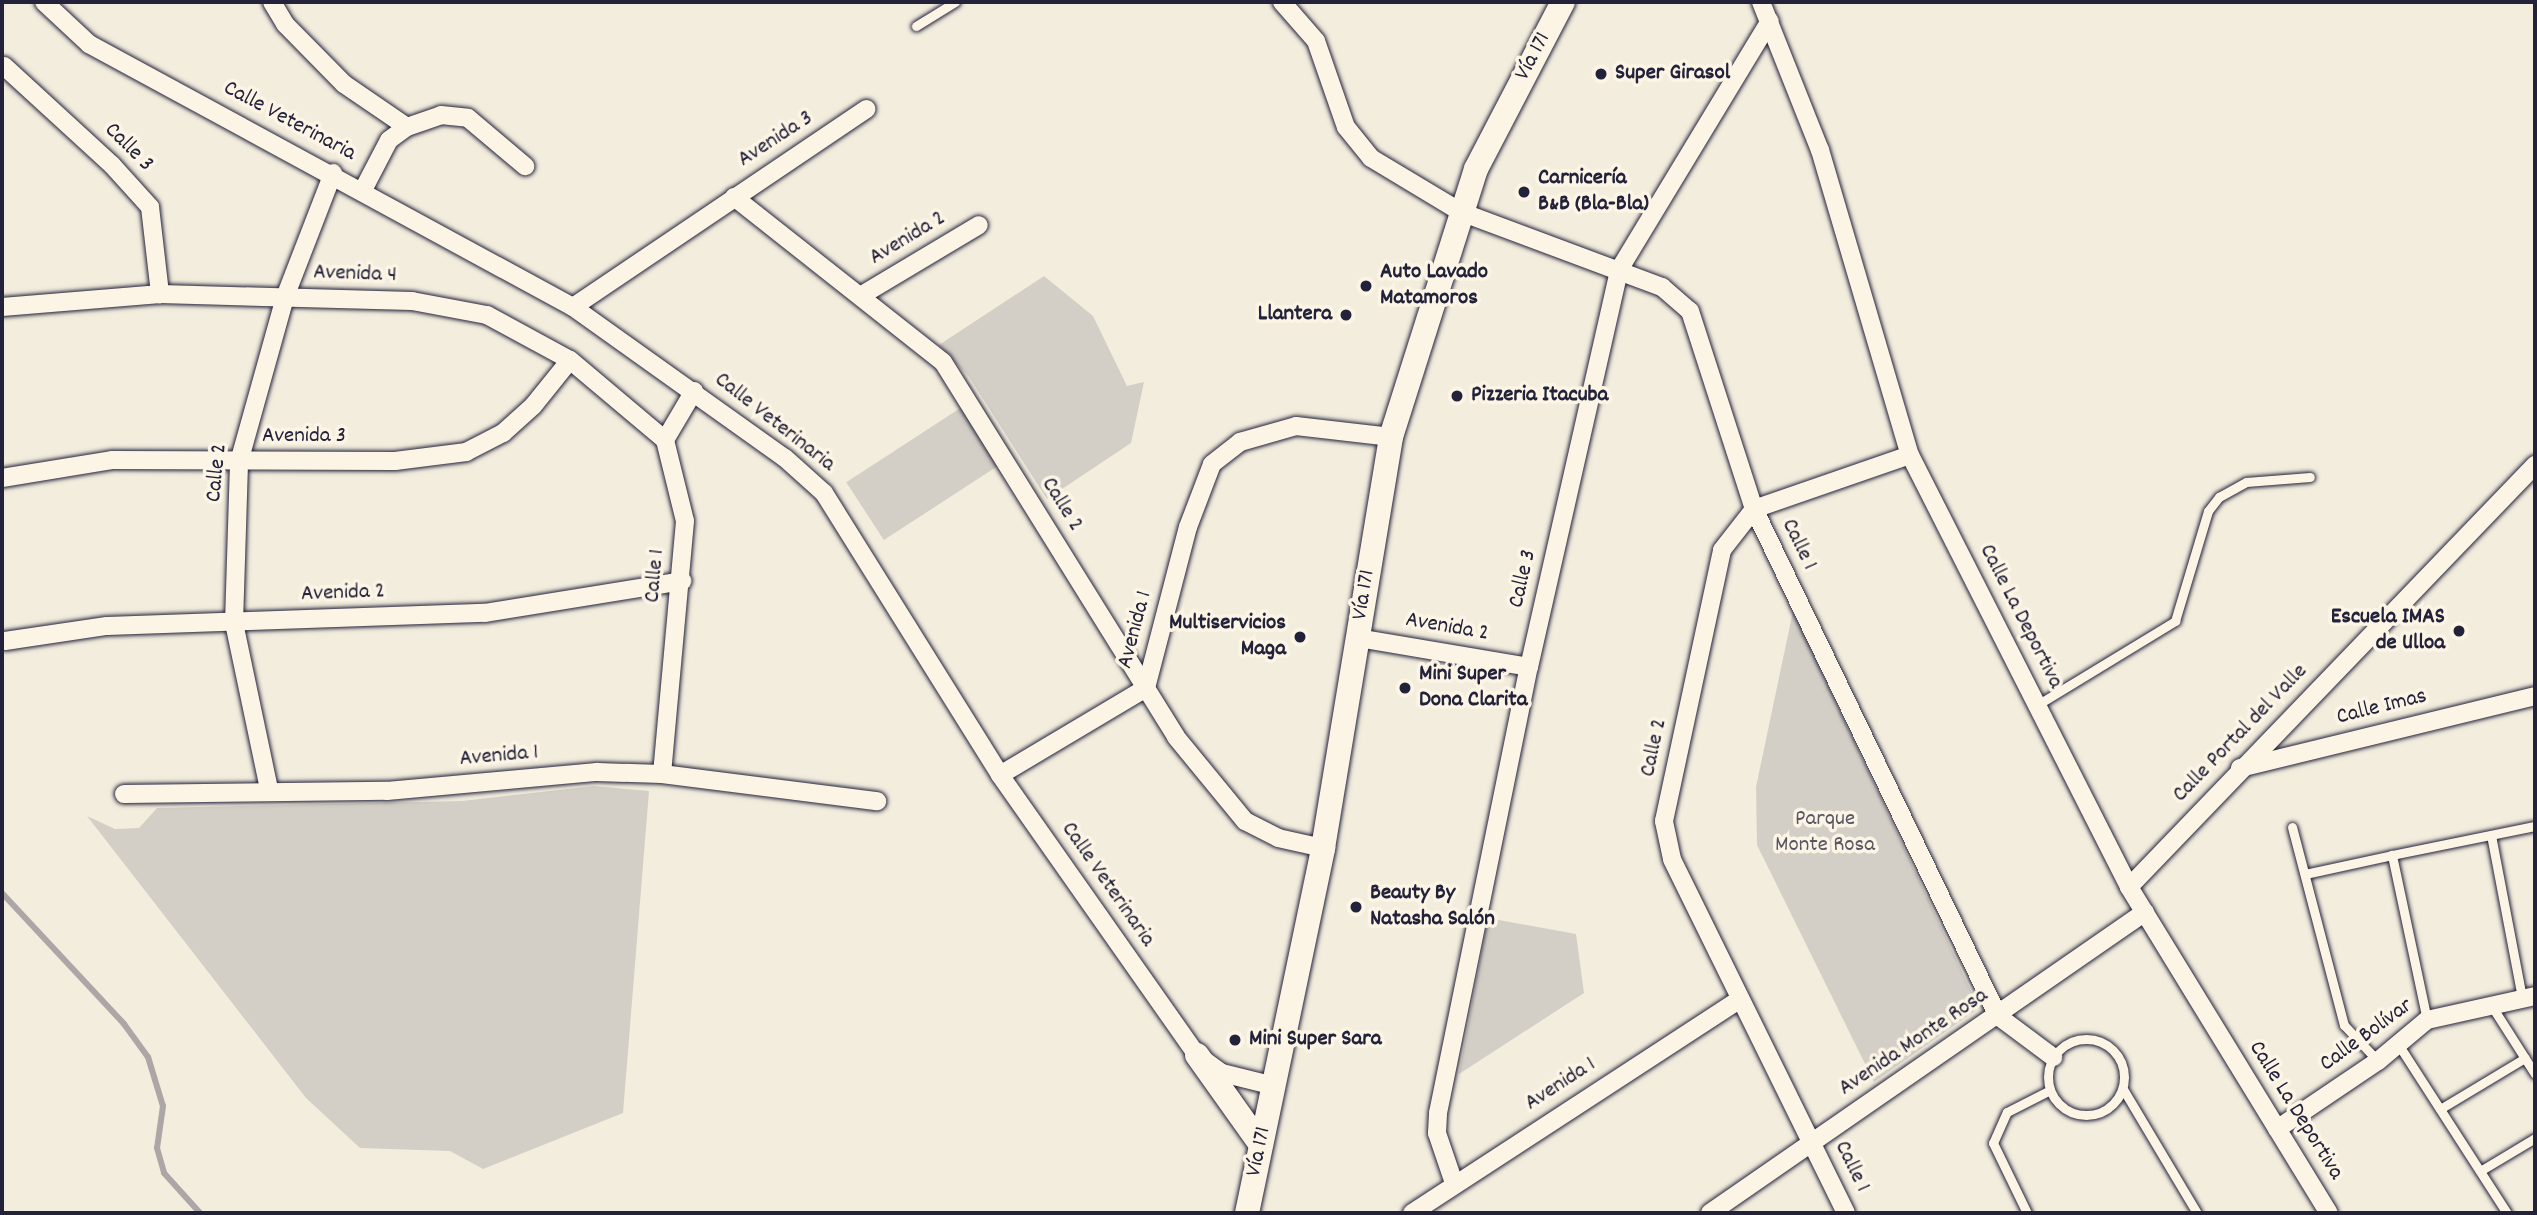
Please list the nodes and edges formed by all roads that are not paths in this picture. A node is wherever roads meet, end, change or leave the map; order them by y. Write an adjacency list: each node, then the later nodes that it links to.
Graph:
1 (44, 2): 13 (street, Calle Veterinaria)
2 (272, 2): 11 (street)
3 (955, 2): 8 (lane)
4 (1282, 2): 16 (street, Calle 1)
5 (1563, 2): 16 (main road, Vía 171)
6 (1761, 2): 7 (street, Calle La Deportiva)
7 (1770, 21): 18 (street, Calle 3); 28 (street, Calle La Deportiva)
8 (916, 26)
9 (4, 66): 19 (street, Calle 3)
10 (867, 109): 15 (street, Avenida 3)
11 (407, 127): 12 (street); 14 (street)
12 (525, 166)
13 (333, 173): 14 (street, Calle Veterinaria); 21 (street, Calle 2)
14 (363, 190): 23 (street, Calle Veterinaria)
15 (734, 197): 20 (street, Calle 2); 23 (street, Avenida 3)
16 (1461, 212): 18 (street, Calle 1); 26 (main road, Vía 171)
17 (979, 225): 20 (street, Avenida 2)
18 (1619, 270): 33 (street, Calle 1); 38 (street, Calle 3)
19 (160, 294): 21 (street, Avenida 4); 22 (street, Avenida 4)
20 (862, 295): 39 (street, Calle 2)
21 (285, 297): 24 (street, Avenida 4); 29 (street, Calle 2)
22 (2, 307)
23 (573, 307): 25 (street, Calle Veterinaria)
24 (570, 360): 27 (street, Avenida 4); 29 (street, Avenida 3)
25 (694, 391): 27 (street); 44 (street, Calle Veterinaria)
26 (1391, 437): 36 (main road, Vía 171); 39 (street, Avenida 1)
27 (665, 440): 34 (street, Calle 1)
28 (1910, 455): 33 (street); 41 (street, Calle La Deportiva)
29 (239, 462): 32 (street, Avenida 3); 35 (street, Calle 2)
30 (2535, 466): 42 (street, Calle Portal del Valle)
31 (2310, 477): 41 (lane)
32 (2, 478)
33 (1754, 509): 57 (street, Calle 2); 59 (street, Calle 1)
34 (682, 581): 35 (street, Avenida 2); 43 (street, Calle 1)
35 (234, 623): 37 (street, Avenida 2); 45 (street, Calle 2)
36 (1357, 638): 38 (street, Avenida 2); 51 (main road, Vía 171)
37 (5, 640)
38 (1529, 667): 76 (street, Calle 3)
39 (1146, 688): 44 (street, Avenida 1); 51 (street, Calle 2)
40 (2535, 696): 42 (street, Calle Imas)
41 (2037, 705): 54 (street, Calle La Deportiva)
42 (2240, 768): 54 (street, Calle Portal del Valle)
43 (662, 774): 45 (street, Avenida 1); 47 (street, Avenida 1)
44 (1000, 775): 62 (street, Calle Veterinaria)
45 (269, 789): 46 (street, Avenida 1)
46 (124, 794)
47 (877, 801)
48 (2535, 826): 50 (lane)
49 (2292, 827): 53 (lane)
50 (2490, 835): 52 (lane); 56 (lane)
51 (1323, 848): 67 (main road, Vía 171)
52 (2392, 855): 53 (lane); 60 (lane)
53 (2305, 874): 65 (lane)
54 (2129, 887): 55 (street, Calle La Deportiva)
55 (2145, 912): 59 (street, Avenida Monte Rosa); 71 (street, Calle La Deportiva)
56 (2529, 997): 58 (street, Calle Bolívar)
57 (1739, 1000): 73 (street, Calle 2); 76 (street, Avenida 1)
58 (2491, 1005): 60 (street, Calle Bolívar); 64 (lane)
59 (1998, 1016): 63 (street); 73 (street, Avenida Monte Rosa)
60 (2427, 1020): 61 (street, Calle Bolívar)
61 (2398, 1044): 65 (street, Calle Bolívar); 70 (lane)
62 (1197, 1055): 67 (street, Calle Veterinaria); 74 (main road)
63 (2053, 1057): 68 (lane); 69 (lane)
64 (2525, 1058): 66 (lane); 70 (lane)
65 (2378, 1061): 71 (street, Calle Bolívar)
66 (2535, 1072)
67 (1274, 1086): 74 (main road, Vía 171)
68 (2123, 1089): 69 (lane); 82 (lane)
69 (2050, 1090): 81 (lane)
70 (2440, 1109): 75 (lane)
71 (2277, 1129): 83 (street, Calle La Deportiva)
72 (2535, 1138): 75 (lane)
73 (1812, 1142): 79 (street, Avenida Monte Rosa); 80 (street, Calle 1)
74 (1261, 1145): 77 (main road, Vía 171)
75 (2480, 1171): 84 (lane)
76 (1454, 1183): 78 (street, Avenida 1)
77 (1247, 1213)
78 (1412, 1213)
79 (1710, 1213)
80 (1846, 1213)
81 (2027, 1213)
82 (2197, 1213)
83 (2329, 1213)
84 (2507, 1213)

